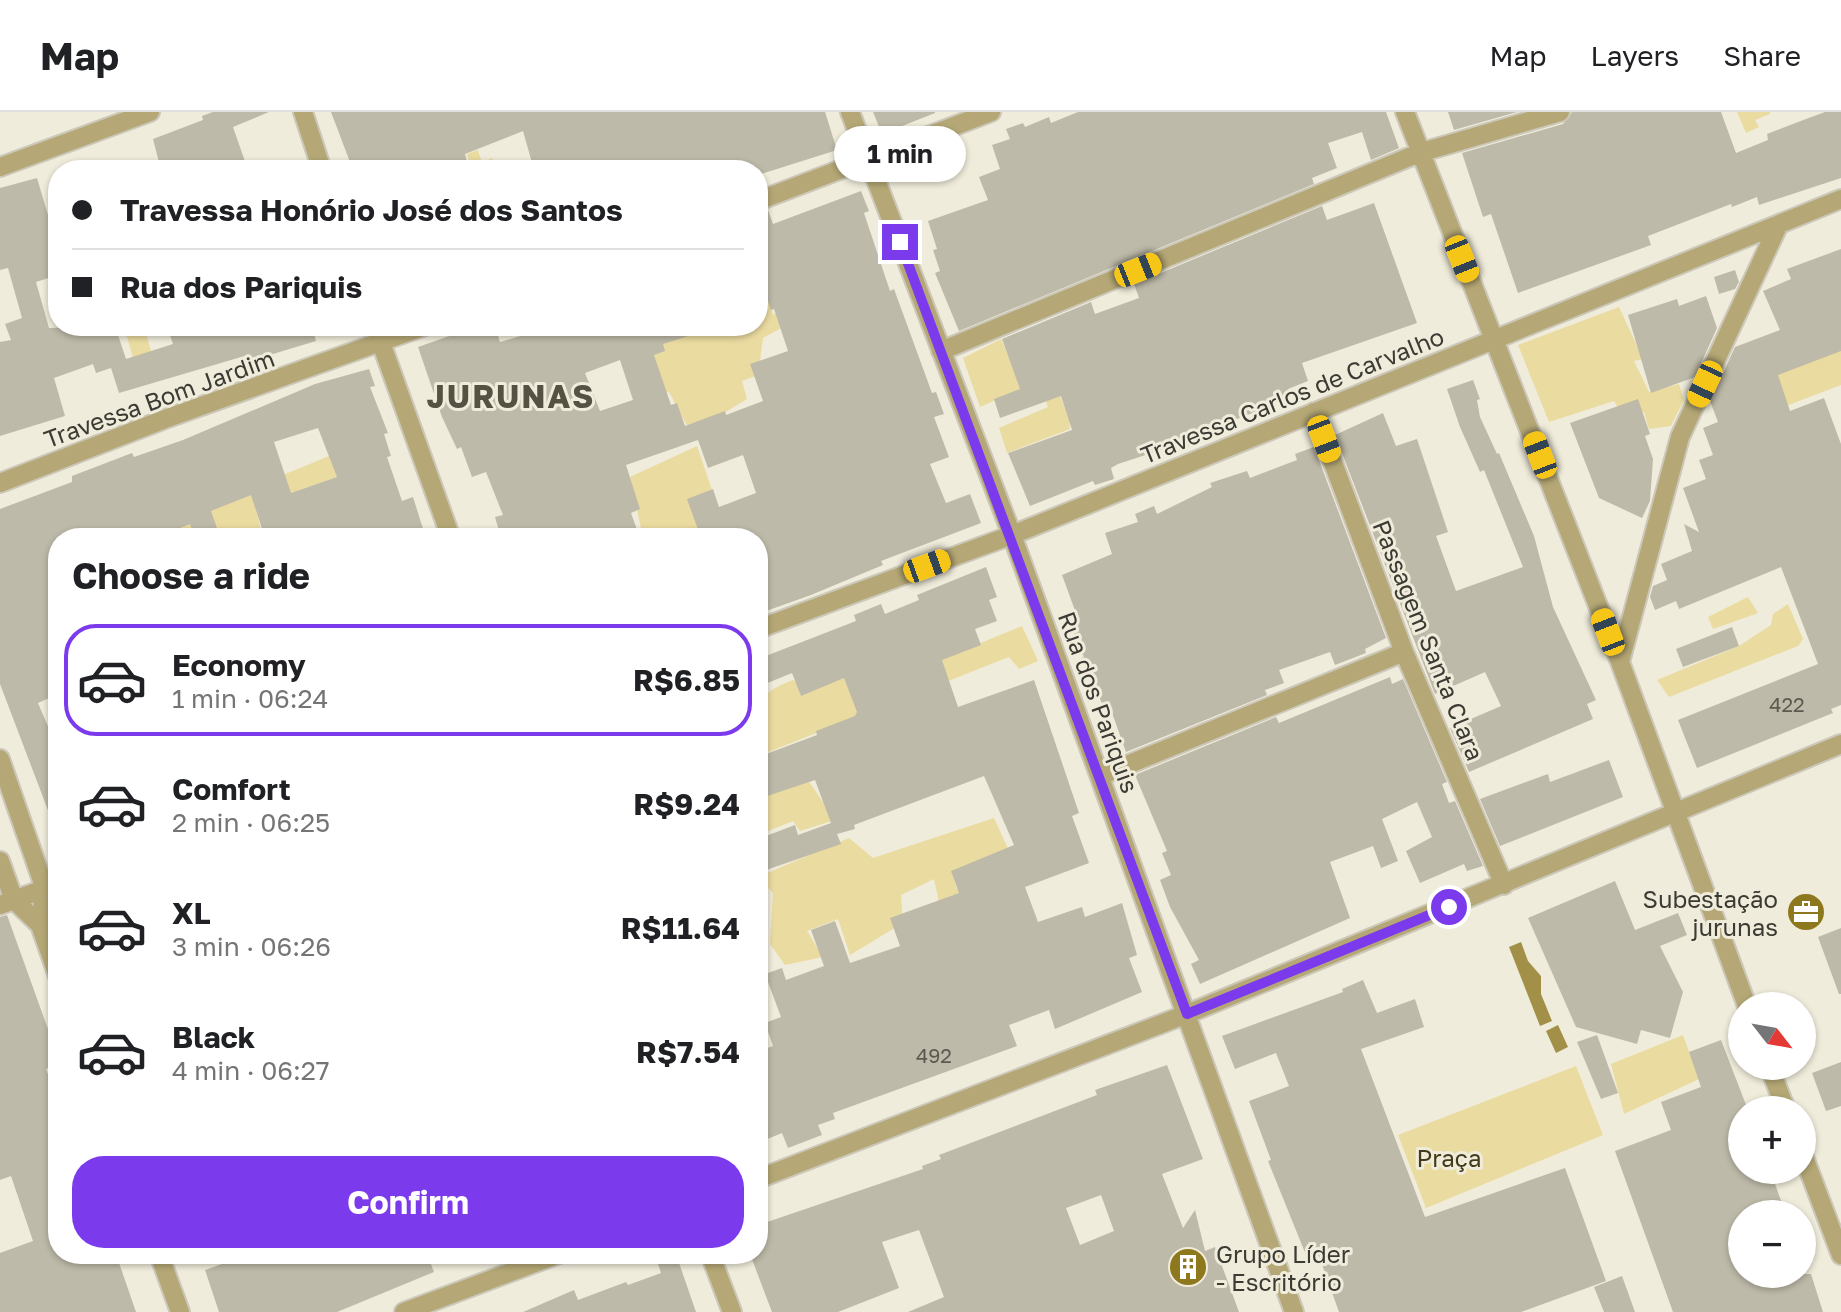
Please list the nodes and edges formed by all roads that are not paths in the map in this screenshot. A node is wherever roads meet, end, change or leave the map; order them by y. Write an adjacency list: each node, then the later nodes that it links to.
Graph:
1 (150, 112): 10 (street)
2 (303, 112): 8 (street)
3 (850, 112): 9 (street, Rua dos Pariquis)
4 (991, 112): 9 (street)
5 (1405, 112): 7 (street)
6 (1560, 112): 7 (street)
7 (1419, 153): 16 (street); 17 (street)
8 (319, 160)
9 (868, 160): 11 (street); 17 (street, Rua dos Pariquis)
10 (0, 167)
11 (768, 197)
12 (1841, 199): 13 (street, Travessa Carlos de Carvalho)
13 (1779, 224): 16 (street, Travessa Carlos de Carvalho); 24 (street)
14 (373, 336): 19 (street, Travessa Bom Jardim)
15 (379, 336): 20 (street)
16 (1495, 338): 18 (street, Travessa Carlos de Carvalho); 24 (street)
17 (941, 351): 21 (street, Rua dos Pariquis)
18 (1314, 412): 21 (street, Travessa Carlos de Carvalho); 23 (street, Passagem Santa Clara)
19 (0, 483)
20 (447, 528)
21 (1012, 535): 22 (street, Travessa Carlos de Carvalho); 27 (street, Rua dos Pariquis)
22 (768, 625)
23 (1404, 652): 27 (street); 31 (street, Passagem Santa Clara)
24 (1620, 662): 28 (street)
25 (1841, 744): 28 (street)
26 (0, 759): 30 (street)
27 (1100, 776): 38 (street, Rua dos Pariquis)
28 (1673, 813): 31 (street); 37 (street)
29 (0, 861): 34 (street)
30 (48, 879)
31 (1504, 885): 38 (street)
32 (48, 888): 34 (street)
33 (48, 897): 35 (street)
34 (7, 902): 35 (street)
35 (40, 925): 36 (street)
36 (48, 948)
37 (1742, 992)
38 (1187, 1014): 39 (street); 48 (street, Rua dos Pariquis)
39 (768, 1175)
40 (1814, 1184): 41 (street)
41 (1841, 1255)
42 (163, 1264): 45 (street)
43 (532, 1264): 46 (street)
44 (714, 1264): 47 (street)
45 (180, 1312)
46 (404, 1312)
47 (732, 1312)
48 (1294, 1312)

